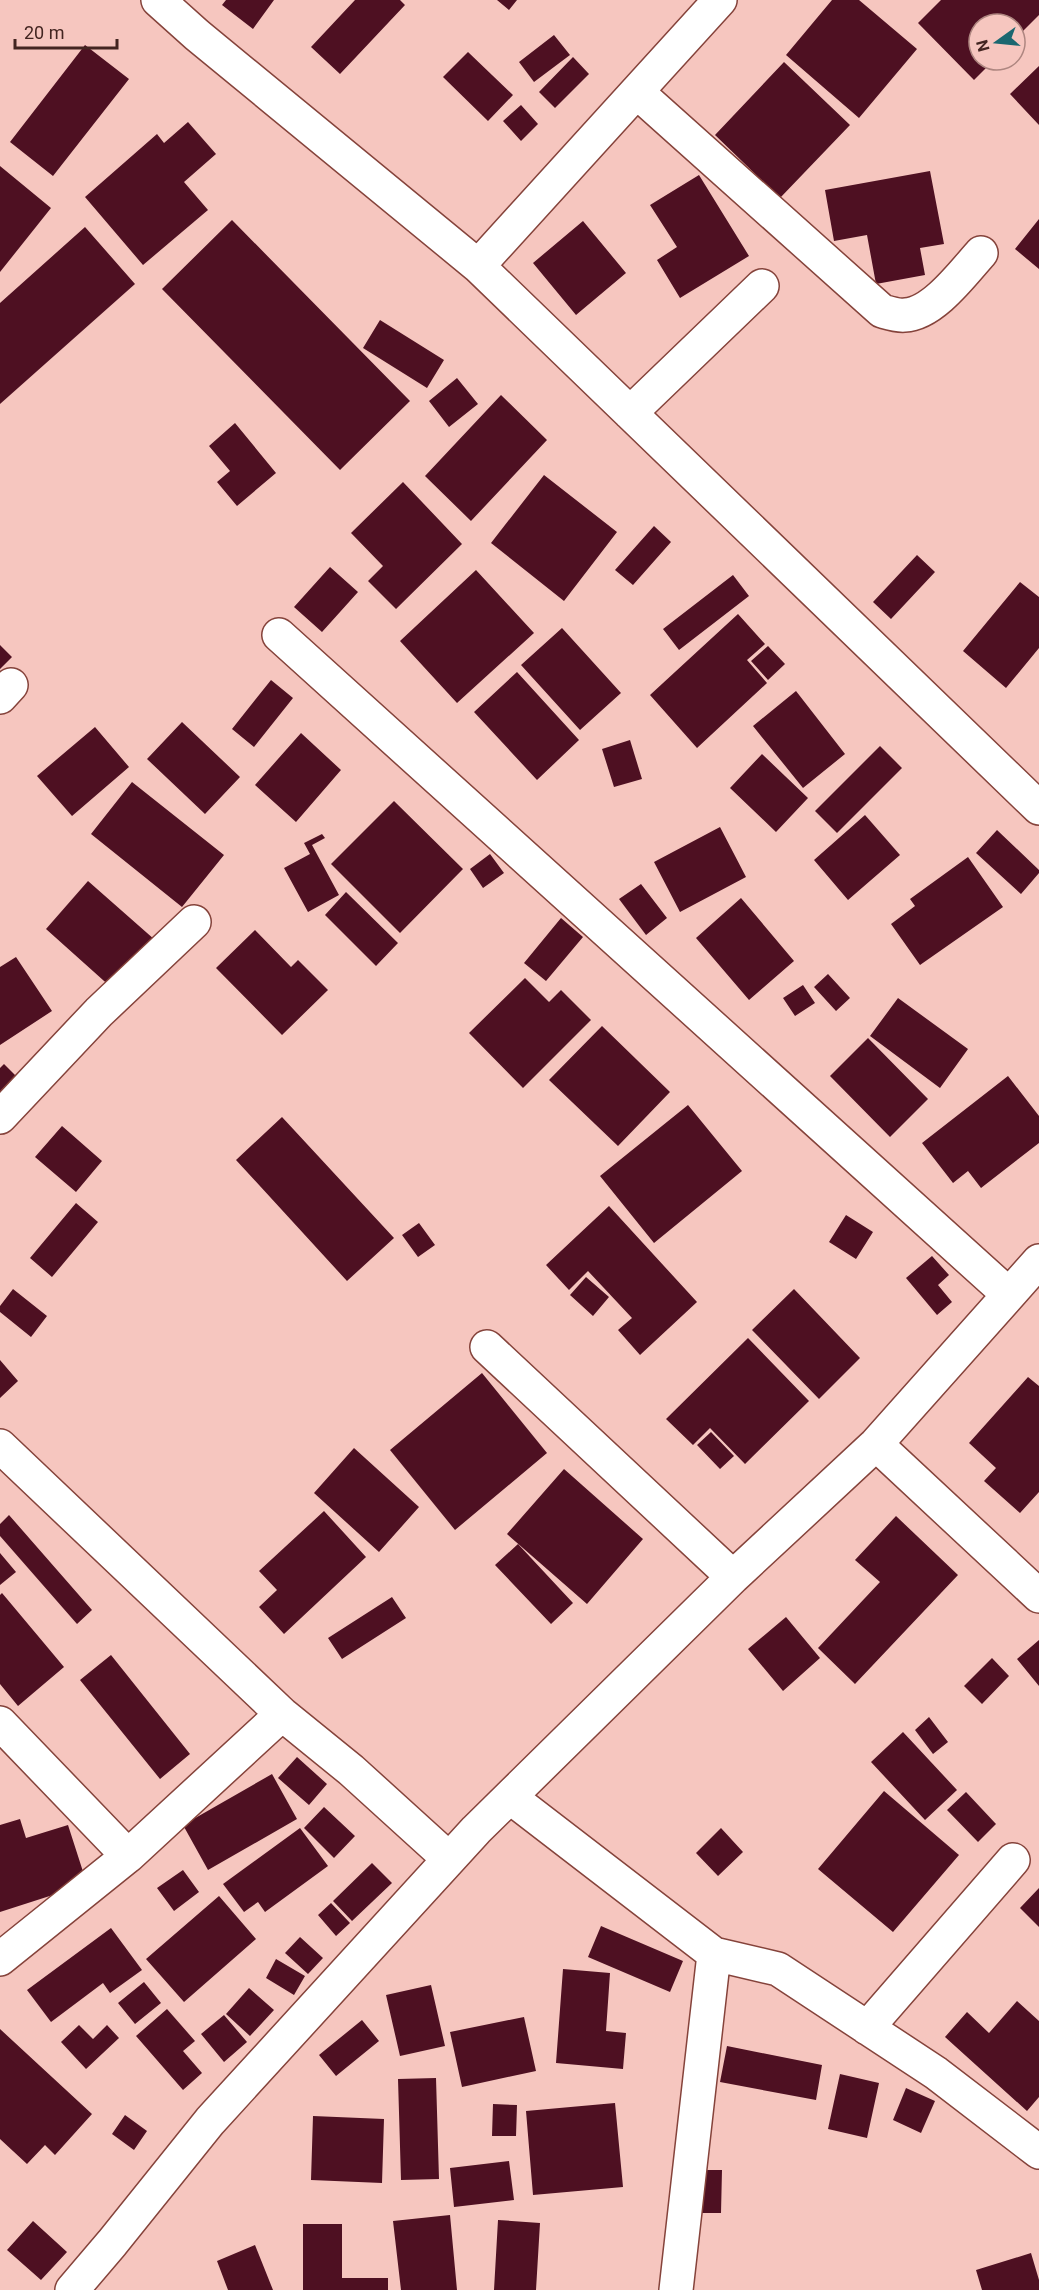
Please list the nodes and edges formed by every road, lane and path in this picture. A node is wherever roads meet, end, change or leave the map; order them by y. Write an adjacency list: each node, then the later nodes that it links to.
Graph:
1 (158, 0): 5 (street)
2 (720, 0): 3 (street)
3 (637, 92): 4 (street); 5 (street)
4 (981, 253)
5 (478, 266): 7 (street)
6 (762, 286): 7 (street)
7 (630, 413): 9 (street)
8 (279, 635): 13 (street)
9 (1039, 808)
10 (194, 921): 11 (street)
11 (0, 1117)
12 (1039, 1261): 13 (street)
13 (1008, 1294): 15 (street)
14 (487, 1347): 17 (street)
15 (876, 1444): 17 (street); 18 (street)
16 (0, 1446): 19 (street)
17 (733, 1577): 21 (street)
18 (1039, 1596)
19 (282, 1714): 22 (street); 23 (street)
20 (0, 1723): 22 (street)
21 (510, 1797): 23 (street); 25 (street)
22 (128, 1856): 26 (street)
23 (449, 1859): 29 (street)
24 (1013, 1860): 27 (street)
25 (714, 1954): 27 (street); 30 (street)
26 (0, 1959)
27 (867, 2028): 28 (street)
28 (1039, 2152)
29 (72, 2290)
30 (676, 2290)

